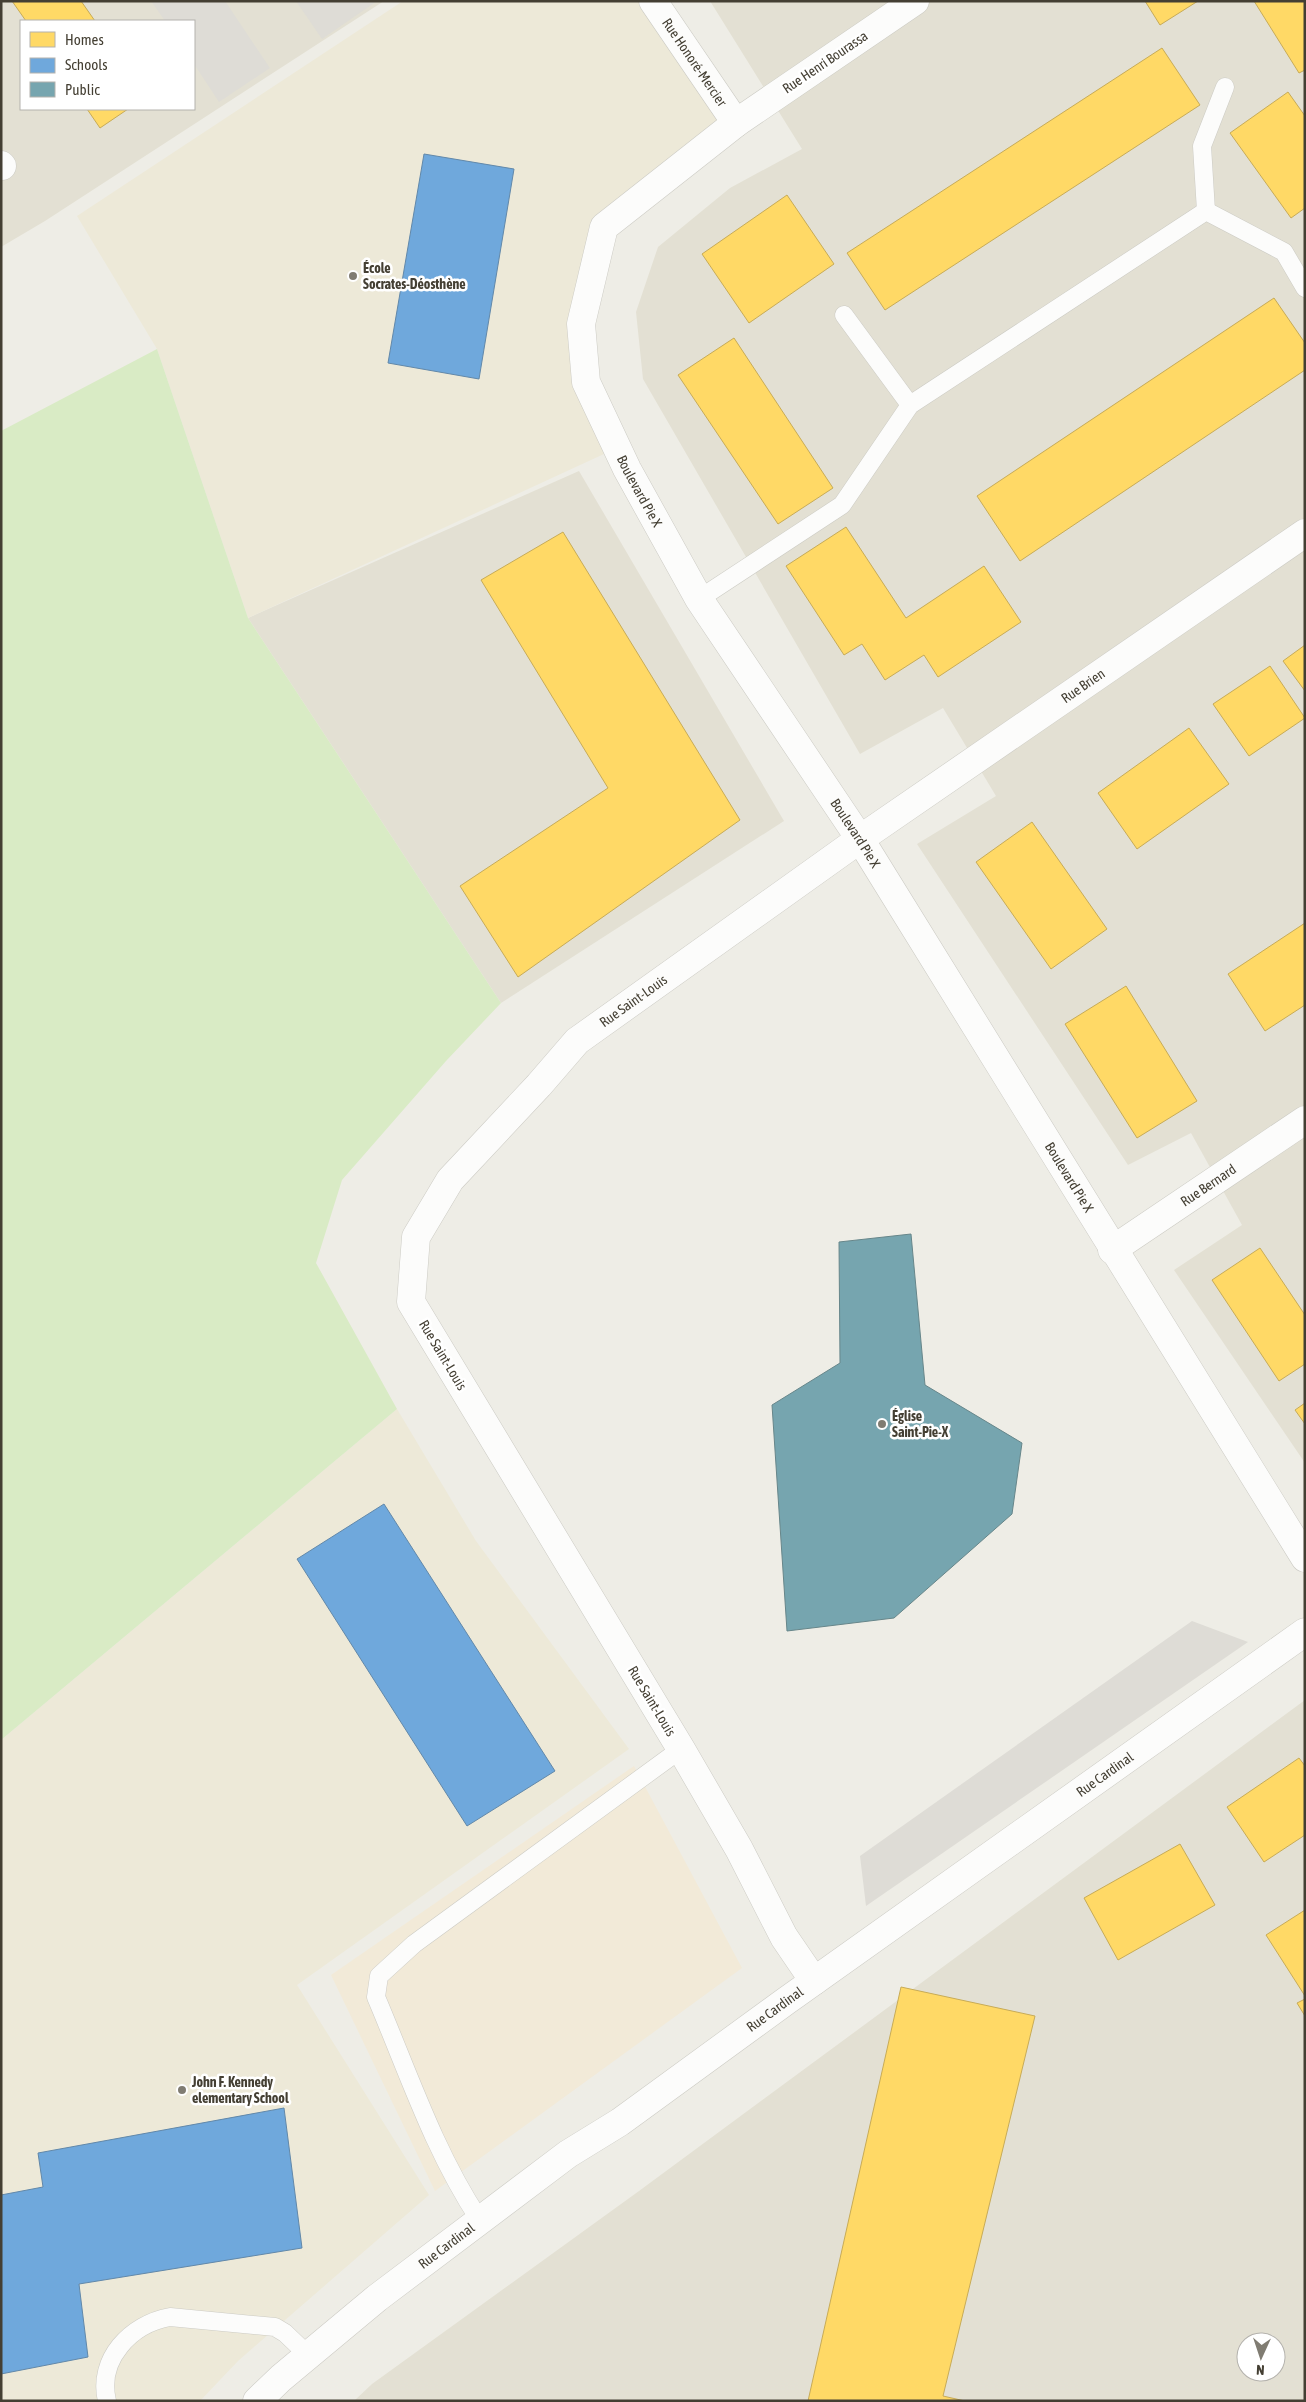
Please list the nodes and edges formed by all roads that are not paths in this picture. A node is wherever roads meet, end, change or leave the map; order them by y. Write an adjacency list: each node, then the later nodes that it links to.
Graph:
1 (653, 1): 4 (street, Rue Honoré-Mercier)
2 (915, 1): 4 (street, Rue Henri Bourassa)
3 (1225, 88): 5 (lane)
4 (736, 123): 10 (street, Boulevard Pie X)
5 (1206, 211): 6 (lane); 8 (lane)
6 (1305, 288)
7 (844, 314): 8 (lane)
8 (910, 405): 10 (lane)
9 (1305, 533): 11 (street, Rue Brien)
10 (699, 599): 11 (street, Boulevard Pie X)
11 (860, 839): 13 (street, Boulevard Pie X); 16 (street, Rue Saint-Louis)
12 (1305, 1120): 13 (street, Rue Bernard)
13 (1112, 1250): 14 (street, Boulevard Pie X)
14 (1305, 1558)
15 (1305, 1632): 17 (street, Rue Cardinal)
16 (681, 1748): 17 (street, Rue Saint-Louis); 18 (lane)
17 (814, 1981): 18 (street, Rue Cardinal)
18 (479, 2219): 19 (street, Rue Cardinal)
19 (308, 2355): 20 (street, Rue Cardinal); 21 (lane)
20 (260, 2400)
21 (107, 2401)

